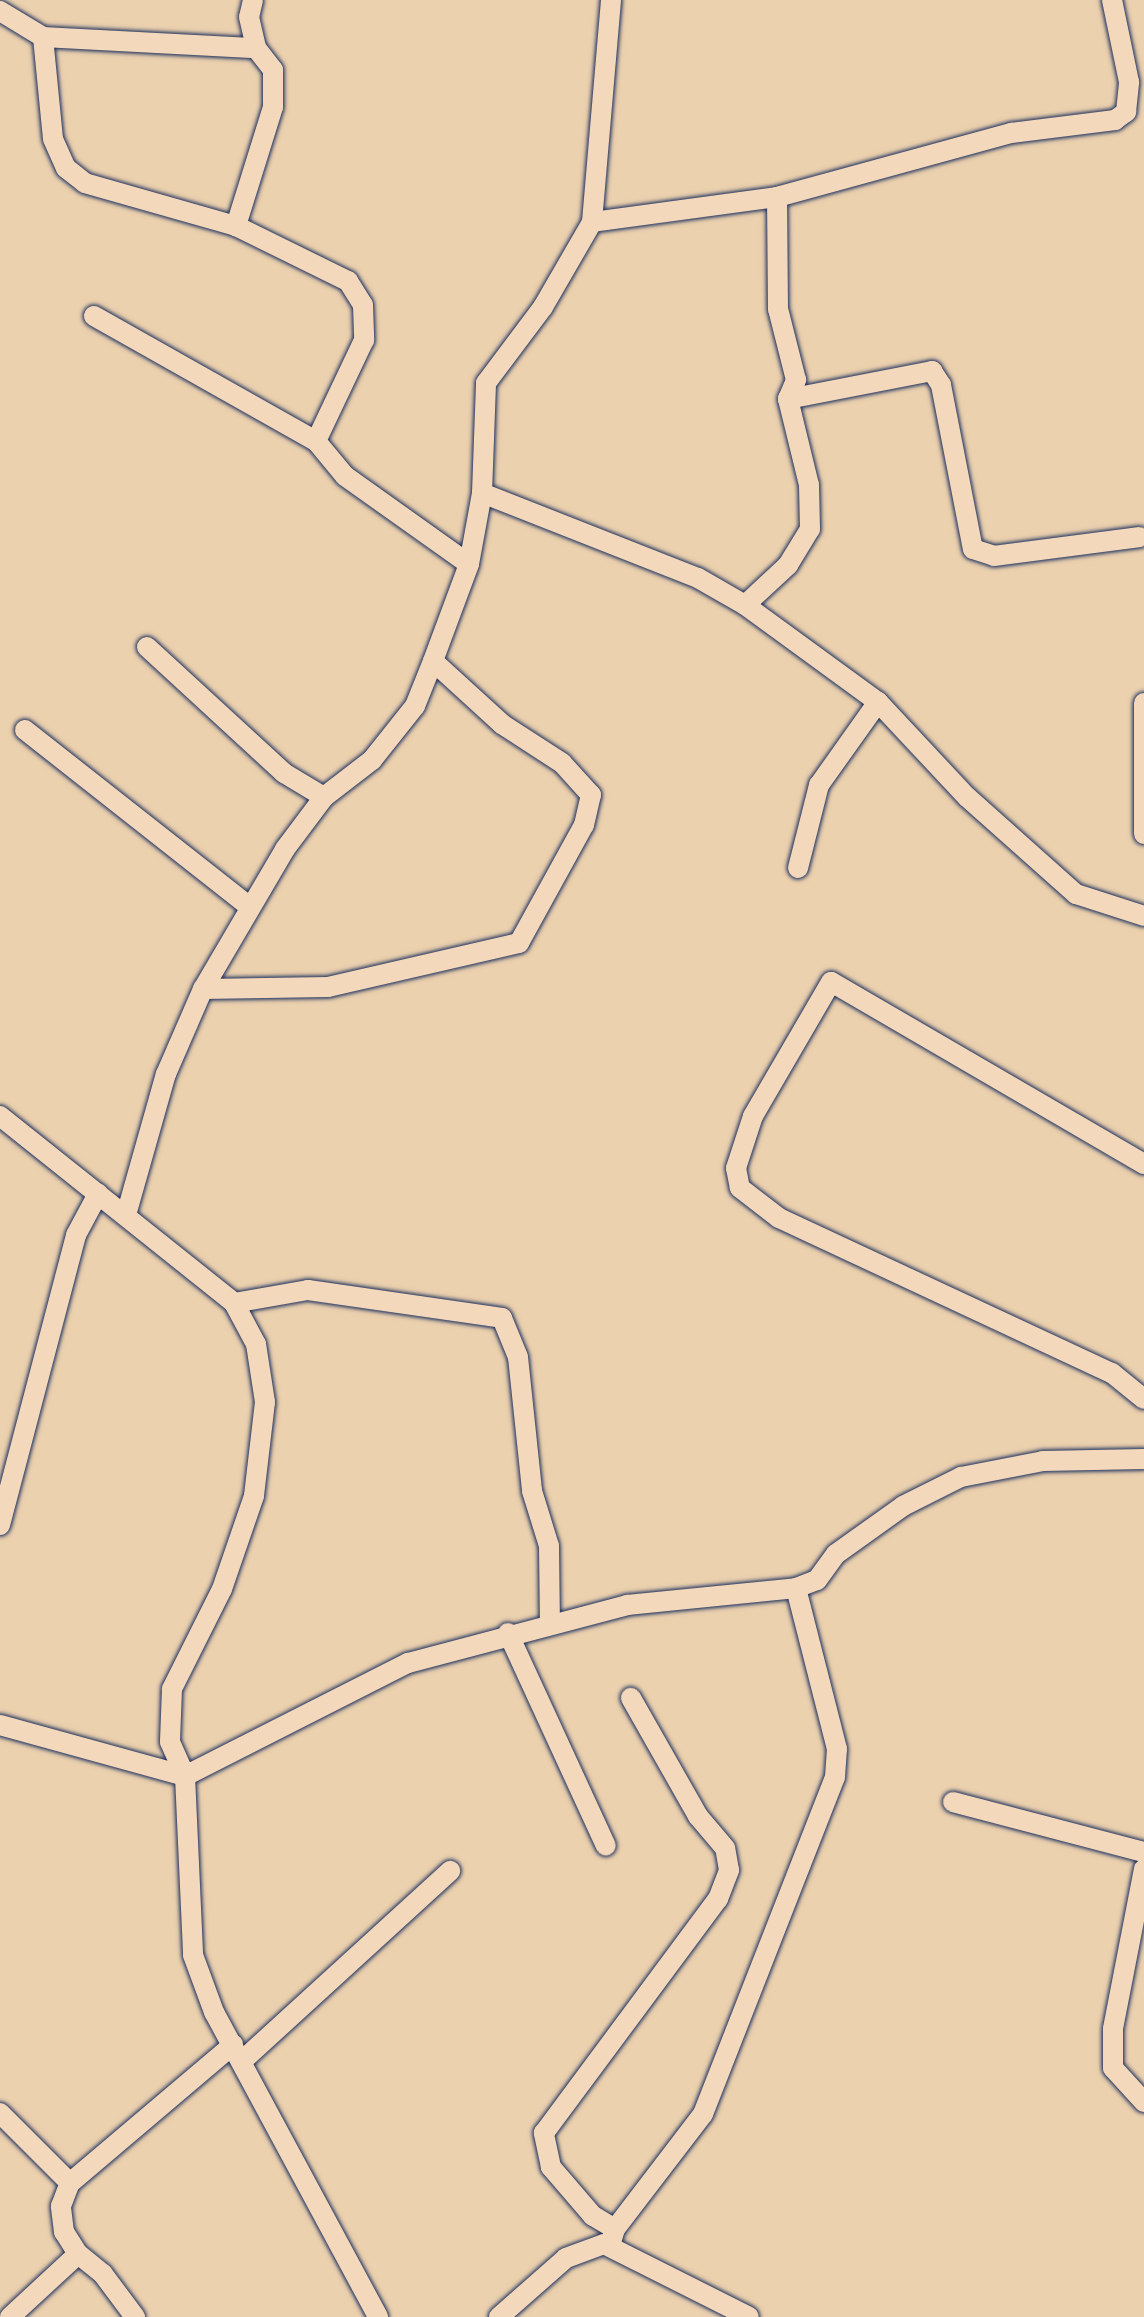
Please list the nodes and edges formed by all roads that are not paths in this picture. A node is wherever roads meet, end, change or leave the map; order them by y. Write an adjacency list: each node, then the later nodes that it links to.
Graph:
1 (253, 0): 6 (street)
2 (611, 0): 8 (street)
3 (1112, 0): 7 (street)
4 (0, 11): 5 (street)
5 (43, 37): 6 (street); 9 (street)
6 (256, 48): 9 (street)
7 (777, 197): 8 (street); 11 (street)
8 (592, 222): 13 (street)
9 (236, 226): 12 (street)
10 (94, 316): 12 (street)
11 (788, 399): 14 (street); 16 (street)
12 (316, 441): 15 (street)
13 (482, 493): 15 (street); 16 (street)
14 (1140, 537)
15 (469, 564): 18 (street)
16 (745, 605): 19 (street)
17 (147, 647): 22 (street)
18 (433, 661): 22 (street); 27 (street)
19 (878, 702): 24 (street); 26 (street)
20 (1144, 703): 23 (street)
21 (25, 730): 25 (street)
22 (324, 797): 25 (street)
23 (1144, 834)
24 (798, 868)
25 (250, 907): 27 (street)
26 (1144, 916)
27 (203, 989): 31 (street)
28 (0, 1116): 30 (street)
29 (1144, 1164): 33 (street)
30 (98, 1194): 31 (street); 35 (street)
31 (126, 1215): 32 (street)
32 (234, 1303): 37 (street); 41 (street)
33 (1144, 1399)
34 (1144, 1459): 36 (street)
35 (0, 1525)
36 (796, 1588): 37 (street); 51 (street)
37 (550, 1623): 38 (street)
38 (508, 1633): 41 (street); 43 (street)
39 (631, 1698): 51 (street)
40 (0, 1725): 41 (street)
41 (185, 1776): 47 (street)
42 (953, 1802): 44 (street)
43 (606, 1846)
44 (1144, 1852)
45 (1144, 1869): 48 (street)
46 (450, 1871): 47 (street)
47 (238, 2053): 50 (street); 55 (street)
48 (1144, 2102)
49 (0, 2113): 50 (street)
50 (70, 2183): 52 (street)
51 (612, 2238): 56 (street); 57 (street)
52 (78, 2254): 53 (street); 54 (street)
53 (10, 2317)
54 (135, 2317)
55 (378, 2317)
56 (499, 2317)
57 (749, 2317)

